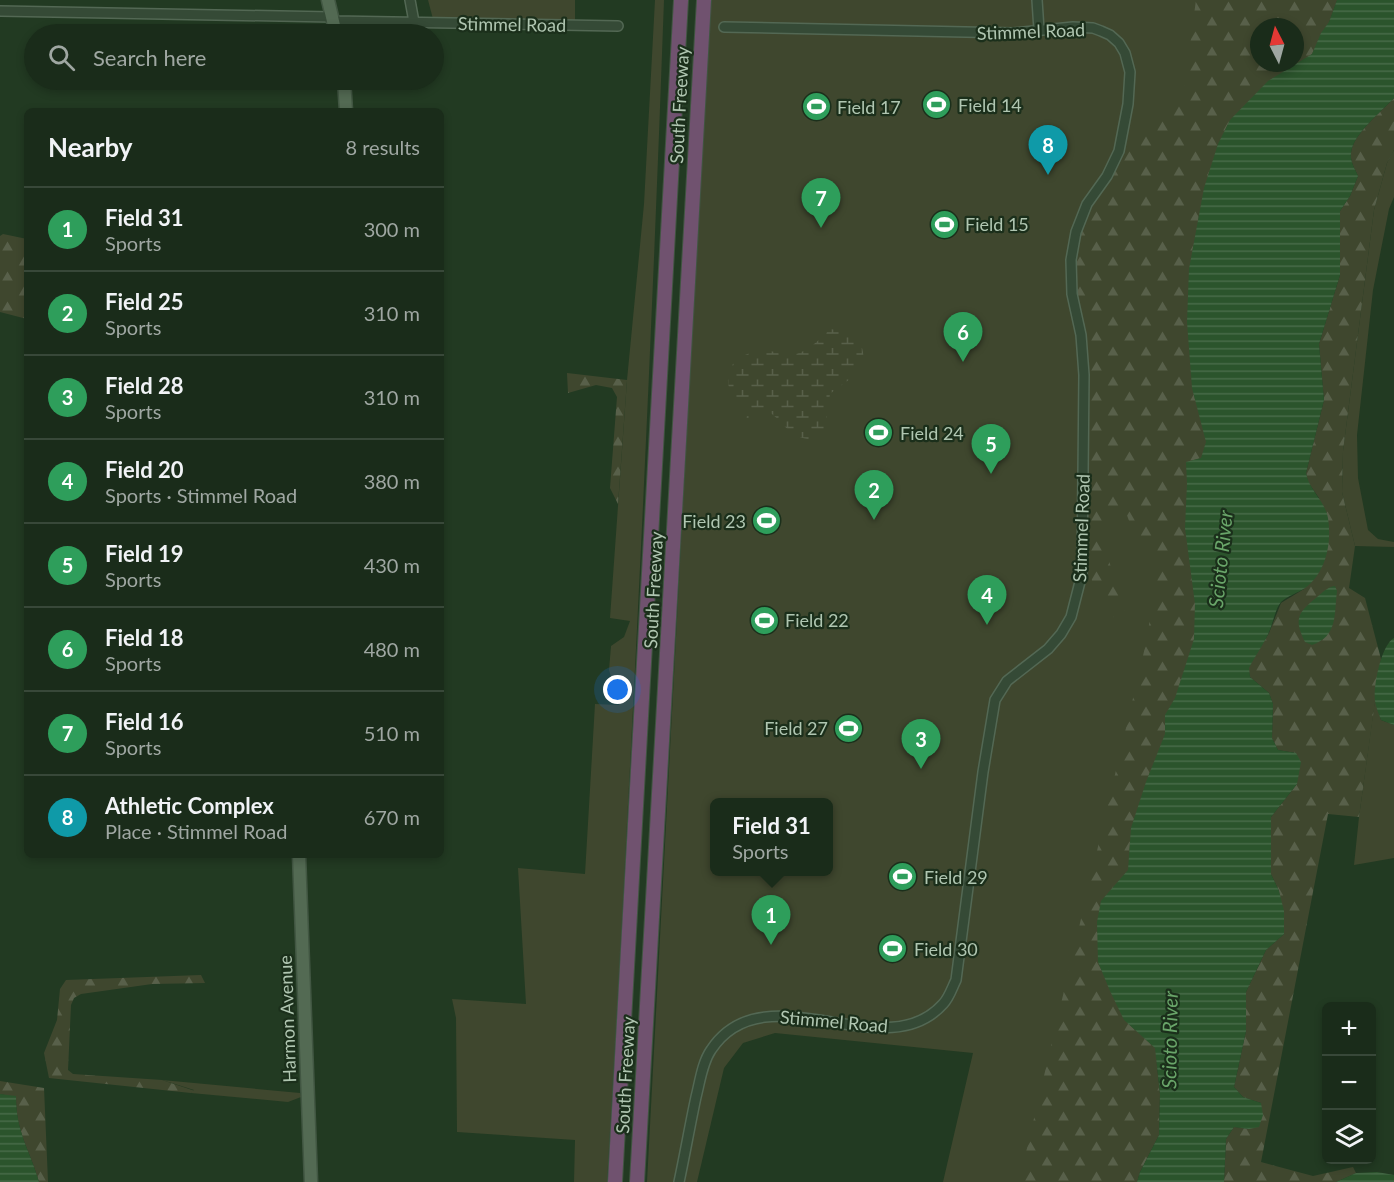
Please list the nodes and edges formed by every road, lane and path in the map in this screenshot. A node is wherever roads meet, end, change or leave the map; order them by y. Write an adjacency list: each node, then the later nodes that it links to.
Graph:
1 (40, 0): 8 (street)
2 (328, 0): 9 (main road)
3 (410, 0): 10 (street)
4 (681, 0): 19 (highway, South Freeway)
5 (705, 0): 20 (highway, South Freeway)
6 (1037, 0): 14 (street)
7 (0, 10): 8 (street, Stimmel Road)
8 (41, 11): 9 (street, Stimmel Road)
9 (333, 19): 10 (street, Stimmel Road); 11 (main road)
10 (414, 22): 12 (street, Stimmel Road)
11 (334, 24)
12 (618, 26)
13 (724, 27): 14 (street, Stimmel Road)
14 (1039, 30): 21 (street, Stimmel Road)
15 (345, 90): 16 (main road)
16 (346, 108)
17 (299, 858): 18 (main road, Harmon Avenue)
18 (311, 1182)
19 (615, 1182)
20 (637, 1182)
21 (679, 1182)

